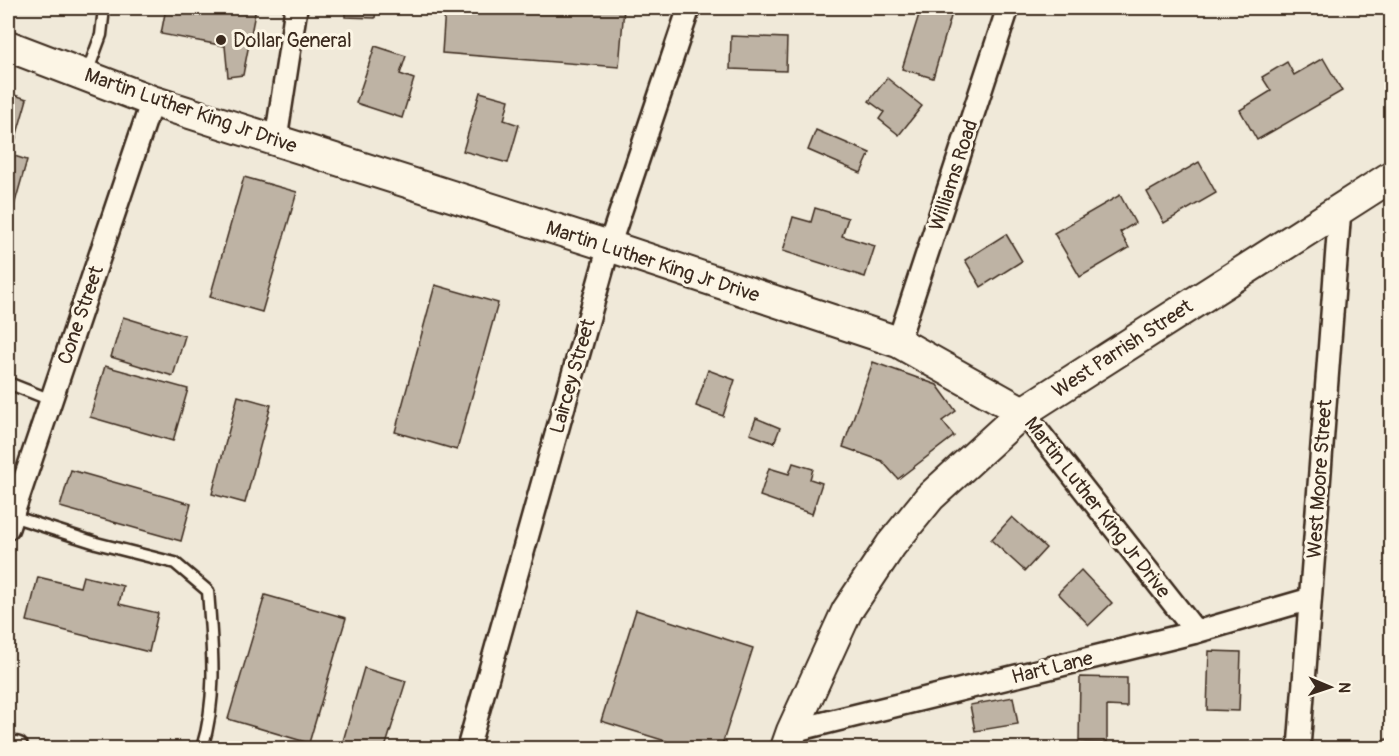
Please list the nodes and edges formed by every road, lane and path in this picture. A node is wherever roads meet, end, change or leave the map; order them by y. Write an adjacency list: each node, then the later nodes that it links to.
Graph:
1 (104, 8): 6 (lane)
2 (296, 8): 8 (street)
3 (689, 8): 11 (street, Laircey Street)
4 (1008, 8): 12 (street, Williams Road)
5 (8, 46): 6 (street, Martin Luther King Jr Drive)
6 (86, 75): 7 (street, Martin Luther King Jr Drive)
7 (152, 101): 8 (street, Martin Luther King Jr Drive); 14 (street, Cone Street)
8 (276, 140): 11 (street, Martin Luther King Jr Drive)
9 (1392, 176): 10 (street, West Parrish Street)
10 (1340, 209): 15 (street, West Parrish Street); 17 (street, West Moore Street)
11 (609, 246): 12 (street, Martin Luther King Jr Drive); 23 (street, Laircey Street)
12 (898, 342): 15 (street, Martin Luther King Jr Drive)
13 (8, 383): 14 (lane)
14 (51, 400): 16 (street, Cone Street)
15 (1023, 412): 18 (street, Martin Luther King Jr Drive); 19 (street, West Parrish Street)
16 (10, 522): 22 (lane)
17 (1310, 599): 18 (street, Hart Lane); 24 (street, West Moore Street)
18 (1196, 632): 19 (street, Hart Lane)
19 (789, 740)
20 (8, 746): 21 (street)
21 (17, 748)
22 (202, 748)
23 (468, 748)
24 (1299, 748)

